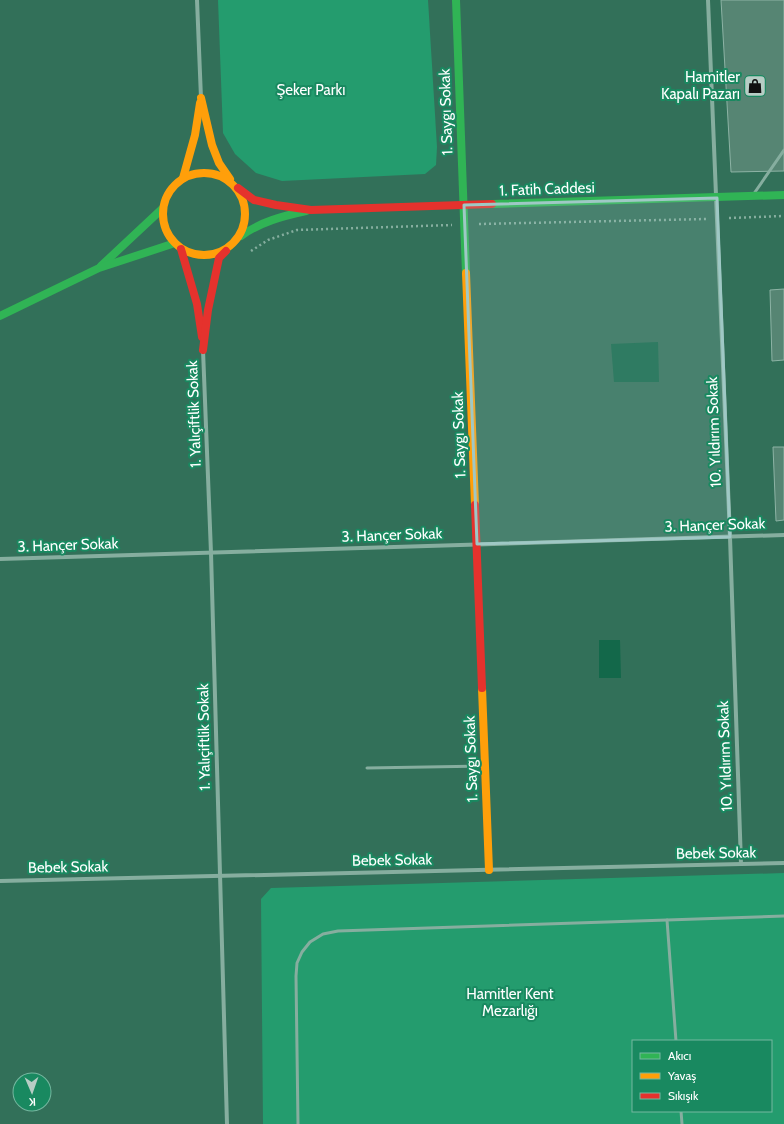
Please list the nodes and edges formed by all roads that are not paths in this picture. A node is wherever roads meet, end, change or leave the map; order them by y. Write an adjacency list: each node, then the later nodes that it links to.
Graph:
1 (197, 0): 4 (street)
2 (456, 0): 11 (street, 1. Saygı Sokak)
3 (708, 0): 10 (street, 10. Yıldırım Sokak)
4 (200, 98): 6 (street); 7 (street)
5 (784, 150): 9 (lane)
6 (183, 178): 7 (street); 12 (street)
7 (235, 186): 13 (street); 14 (street)
8 (784, 195): 9 (street, 1. Fatih Caddesi)
9 (752, 196): 10 (street, 1. Fatih Caddesi)
10 (717, 198): 11 (street, 1. Fatih Caddesi); 21 (street, 10. Yıldırım Sokak)
11 (464, 205): 13 (street, 1. Fatih Caddesi); 22 (street, 1. Saygı Sokak)
12 (163, 208): 15 (street); 17 (street)
13 (311, 210): 14 (street)
14 (239, 237): 16 (street)
15 (178, 246): 16 (street); 17 (street); 19 (street)
16 (230, 247): 19 (street)
17 (99, 268): 18 (street)
18 (0, 316)
19 (203, 350): 23 (street, 1. Yalıçiftlik Sokak)
20 (784, 535): 21 (street, 3. Hançer Sokak)
21 (730, 537): 22 (street, 3. Hançer Sokak); 28 (street, 10. Yıldırım Sokak)
22 (477, 544): 23 (street, 3. Hançer Sokak); 25 (street, 1. Saygı Sokak)
23 (211, 553): 24 (street, 3. Hançer Sokak); 30 (street, 1. Yalıçiftlik Sokak)
24 (0, 559)
25 (485, 766): 26 (lane); 29 (street, 1. Saygı Sokak)
26 (367, 768)
27 (784, 863): 28 (street, Bebek Sokak)
28 (741, 864): 29 (street, Bebek Sokak)
29 (489, 870): 30 (street, Bebek Sokak)
30 (220, 876): 31 (street, Bebek Sokak); 36 (street, 1. Yalıçiftlik Sokak)
31 (0, 881)
32 (784, 916): 33 (lane)
33 (667, 920): 34 (lane); 37 (lane)
34 (676, 1040)
35 (681, 1112): 38 (lane)
36 (227, 1124)
37 (298, 1124)
38 (682, 1124)

